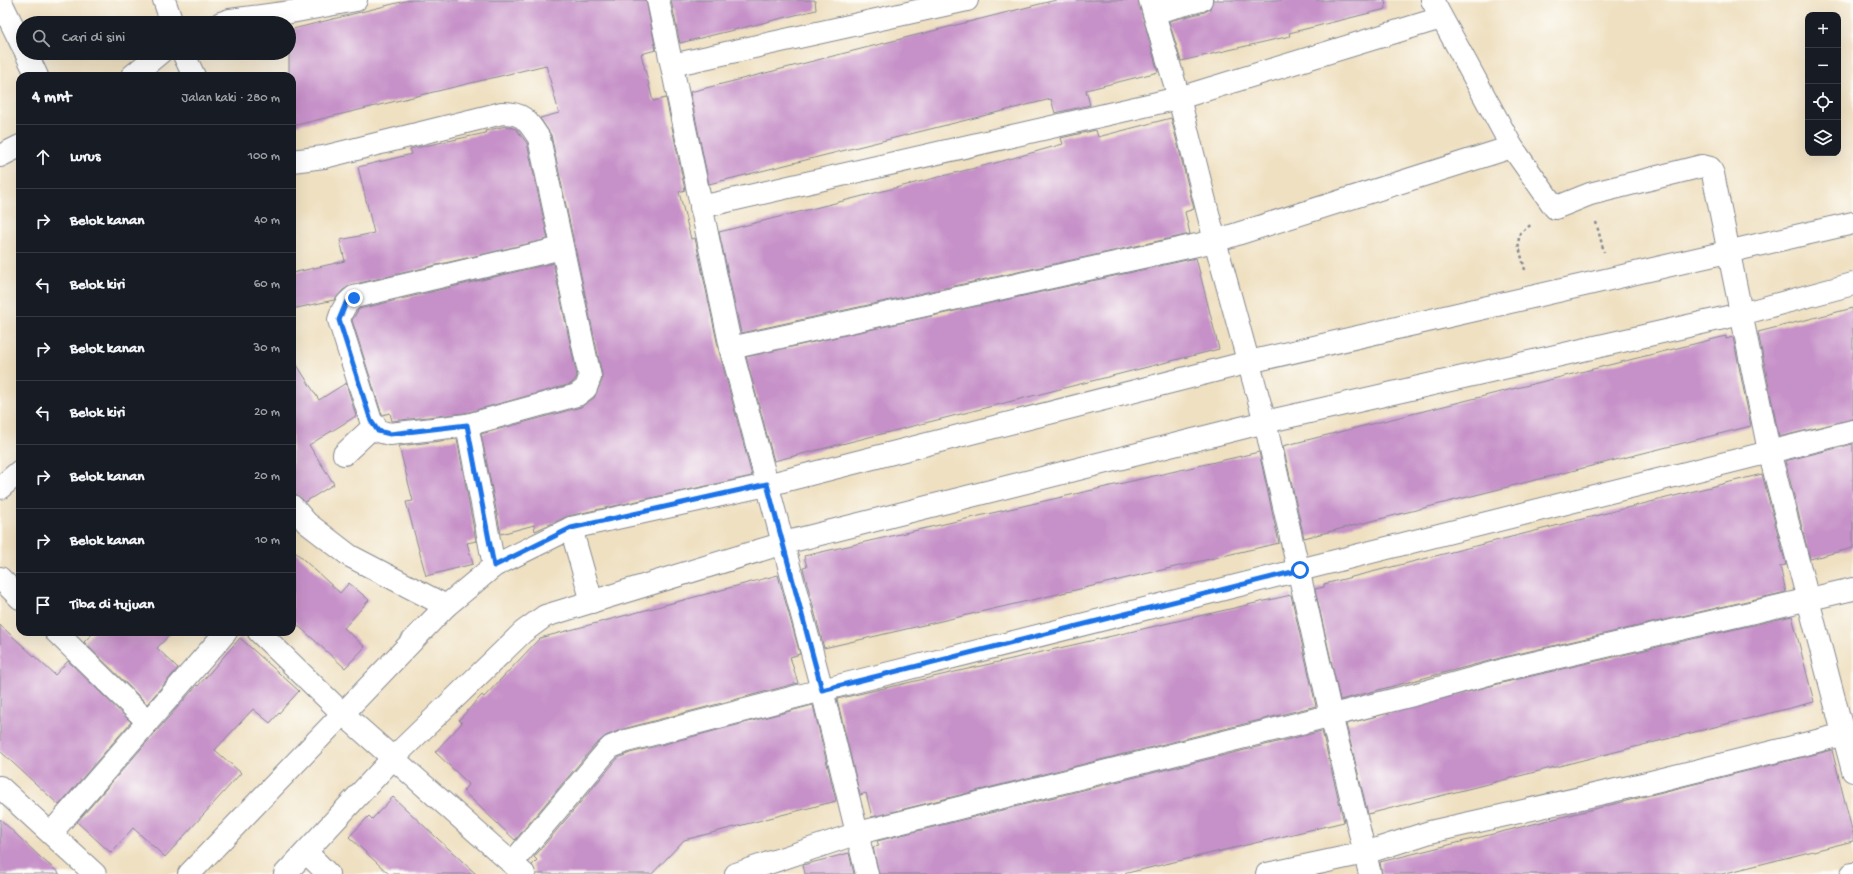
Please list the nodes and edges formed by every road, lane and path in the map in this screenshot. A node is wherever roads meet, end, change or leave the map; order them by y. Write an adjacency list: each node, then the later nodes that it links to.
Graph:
1 (0, 0): 11 (street)
2 (164, 0): 9 (street)
3 (356, 0): 10 (street)
4 (658, 0): 15 (street)
5 (968, 0): 15 (street)
6 (1201, 0): 7 (street)
7 (1153, 6): 19 (street)
8 (1437, 9): 19 (street); 20 (street)
9 (170, 16)
10 (260, 16)
11 (16, 33)
12 (30, 60): 16 (street)
13 (151, 60): 17 (street)
14 (186, 60): 18 (street)
15 (672, 64): 25 (street)
16 (36, 72)
17 (137, 72)
18 (192, 72)
19 (1179, 98): 25 (street); 28 (street)
20 (1512, 147): 26 (street); 28 (street)
21 (16, 148): 22 (street)
22 (0, 156)
23 (296, 160): 29 (street)
24 (1590, 194): 26 (street); 30 (street); 31 (path)
25 (701, 207): 35 (street)
26 (1555, 208): 33 (path)
27 (1853, 223): 30 (street)
28 (1215, 241): 35 (street); 36 (street)
29 (562, 248): 38 (street); 39 (street)
30 (1728, 250): 31 (street); 34 (street)
31 (1610, 279): 33 (street)
32 (1853, 284): 34 (street)
33 (1532, 297): 36 (street)
34 (1741, 314): 37 (street); 41 (street)
35 (731, 348): 44 (street)
36 (1249, 362): 37 (street); 44 (street)
37 (1265, 422): 48 (street); 50 (street)
38 (375, 425): 39 (street); 42 (street)
39 (467, 425): 49 (street)
40 (1853, 431): 41 (street)
41 (1769, 451): 50 (street); 55 (street)
42 (344, 454)
43 (16, 474): 45 (street)
44 (767, 484): 47 (street); 48 (street)
45 (0, 488)
46 (296, 510): 56 (street)
47 (572, 529): 49 (street); 54 (street)
48 (784, 543): 54 (street); 60 (street)
49 (494, 566): 56 (street)
50 (1300, 570): 60 (street); 62 (street)
51 (0, 578): 53 (street)
52 (1853, 589): 55 (street)
53 (16, 594)
54 (591, 599): 65 (street)
55 (1808, 601): 62 (street); 64 (street)
56 (446, 606): 61 (street)
57 (60, 636): 63 (street)
58 (222, 636): 63 (street)
59 (263, 636): 61 (street)
60 (822, 690): 69 (street); 72 (street)
61 (342, 713): 65 (street); 74 (street)
62 (1331, 715): 69 (street); 71 (street)
63 (147, 721): 68 (street)
64 (1848, 733): 66 (street); 71 (street)
65 (394, 758): 70 (street); 72 (street)
66 (1853, 771)
67 (0, 787): 68 (street)
68 (51, 833): 73 (street)
69 (858, 833): 77 (street); 78 (street)
70 (306, 852): 75 (street); 76 (street)
71 (1365, 853): 79 (street); 80 (street)
72 (518, 868)
73 (95, 874)
74 (189, 874)
75 (285, 874)
76 (328, 874)
77 (736, 874)
78 (867, 874)
79 (1267, 874)
80 (1370, 874)

